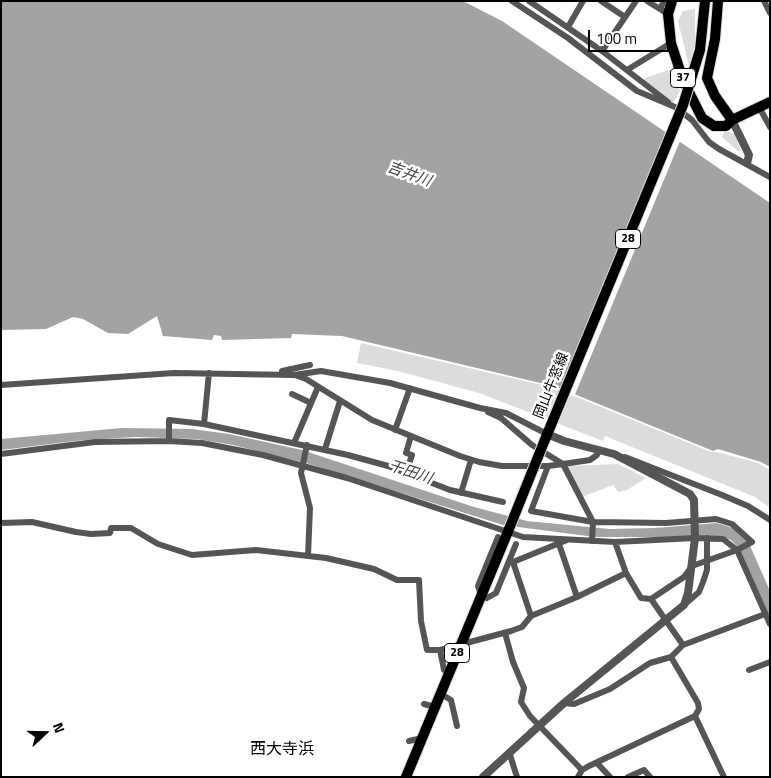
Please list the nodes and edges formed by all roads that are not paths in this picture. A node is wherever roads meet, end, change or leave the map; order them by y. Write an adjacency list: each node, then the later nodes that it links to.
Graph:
1 (512, 1): 26 (street)
2 (529, 1): 16 (street)
3 (545, 1): 16 (street)
4 (584, 1): 20 (street)
5 (601, 1): 19 (street)
6 (636, 1): 19 (street)
7 (647, 1): 17 (street)
8 (664, 1): 17 (street)
9 (672, 1): 17 (main road, 37)
10 (679, 1): 28 (main road, 37)
11 (698, 1): 22 (main road)
12 (705, 1): 22 (main road, 岡山牛窓線 / 28)
13 (711, 1): 22 (main road, 岡山牛窓線 / 28)
14 (718, 1): 28 (main road)
15 (764, 1): 18 (street)
16 (542, 9): 20 (street)
17 (664, 11): 21 (main road, 37)
18 (770, 13)
19 (625, 17): 23 (street)
20 (568, 27): 23 (street)
21 (671, 43): 24 (street); 28 (main road, 37)
22 (702, 48): 45 (main road, 岡山牛窓線 / 28, bridge)
23 (602, 52): 24 (street)
24 (627, 70): 26 (street)
25 (770, 102): 27 (main road, 37)
26 (675, 107): 30 (street)
27 (759, 107): 28 (main road, 37); 29 (street)
28 (732, 120): 30 (street)
29 (770, 127)
30 (747, 163): 31 (street)
31 (770, 177)
32 (310, 365): 34 (street)
33 (209, 373): 34 (street); 36 (street); 43 (street)
34 (273, 373): 35 (street)
35 (294, 374): 37 (street); 38 (street)
36 (1, 385)
37 (318, 387): 40 (street); 41 (street)
38 (410, 388): 42 (street); 44 (street)
39 (292, 394): 41 (street)
40 (340, 401): 44 (street); 50 (street)
41 (312, 403): 48 (street)
42 (480, 408): 45 (street); 56 (street)
43 (204, 424): 47 (street); 48 (street)
44 (395, 430): 46 (street)
45 (550, 435): 51 (street); 65 (main road, 岡山牛窓線 / 28, bridge)
46 (411, 436): 54 (street); 58 (street)
47 (169, 440): 52 (street); 55 (street)
48 (294, 443): 49 (street)
49 (306, 446): 50 (street); 55 (street)
50 (325, 449): 58 (street)
51 (599, 450): 53 (street); 56 (street)
52 (1, 454)
53 (614, 454): 61 (street); 64 (street)
54 (470, 460): 57 (street); 59 (street)
55 (302, 464): 65 (street); 73 (street)
56 (563, 464): 57 (street); 63 (street)
57 (548, 466): 63 (street)
58 (406, 473): 59 (street)
59 (461, 493): 60 (street)
60 (503, 502)
61 (770, 520)
62 (1, 523): 73 (street)
63 (593, 523): 64 (street); 69 (street)
64 (694, 523): 66 (street); 72 (street)
65 (510, 534): 68 (street); 75 (street); 78 (main road, 岡山牛窓線 / 28)
66 (695, 536): 67 (street); 70 (street); 76 (street)
67 (707, 538): 72 (street); 74 (street)
68 (568, 540): 69 (street); 71 (street)
69 (592, 540): 70 (street)
70 (615, 542): 77 (street)
71 (559, 544): 75 (street); 79 (street)
72 (738, 549): 74 (street); 82 (street)
73 (308, 556): 89 (street)
74 (707, 562): 76 (street); 81 (street)
75 (511, 563): 78 (street); 83 (street)
76 (692, 566): 80 (street); 81 (street)
77 (626, 573): 79 (street); 80 (street)
78 (484, 596): 87 (main road, 岡山牛窓線 / 28)
79 (577, 597): 83 (street)
80 (651, 599): 84 (street)
81 (684, 605): 84 (street)
82 (766, 614): 85 (street); 88 (street)
83 (531, 616): 86 (street)
84 (666, 619): 88 (street); 95 (street)
85 (770, 624)
86 (505, 633): 87 (street); 100 (street)
87 (465, 643): 89 (street); 93 (main road, 岡山牛窓線 / 28); 94 (main road, 岡山牛窓線 / 28)
88 (683, 645): 90 (street)
89 (440, 650): 93 (street)
90 (671, 657): 95 (street); 98 (street)
91 (770, 662): 92 (street)
92 (749, 670)
93 (449, 673): 97 (main road, 岡山牛窓線 / 28)
94 (446, 697): 99 (street); 108 (main road, 岡山牛窓線 / 28)
95 (564, 703): 100 (street)
96 (424, 704): 97 (street)
97 (435, 707): 101 (main road, 岡山牛窓線 / 28)
98 (695, 716): 104 (street); 115 (street)
99 (457, 726)
100 (540, 726): 103 (street); 105 (street)
101 (421, 740): 102 (street); 107 (main road, 岡山牛窓線 / 28)
102 (409, 741)
103 (510, 754): 106 (street); 110 (street)
104 (597, 763): 105 (street); 112 (street)
105 (582, 770): 111 (street)
106 (492, 774): 109 (street)
107 (406, 777)
108 (413, 777)
109 (483, 777)
110 (517, 777)
111 (578, 777)
112 (610, 777)
113 (628, 777): 114 (street)
114 (650, 777)
115 (724, 777)

